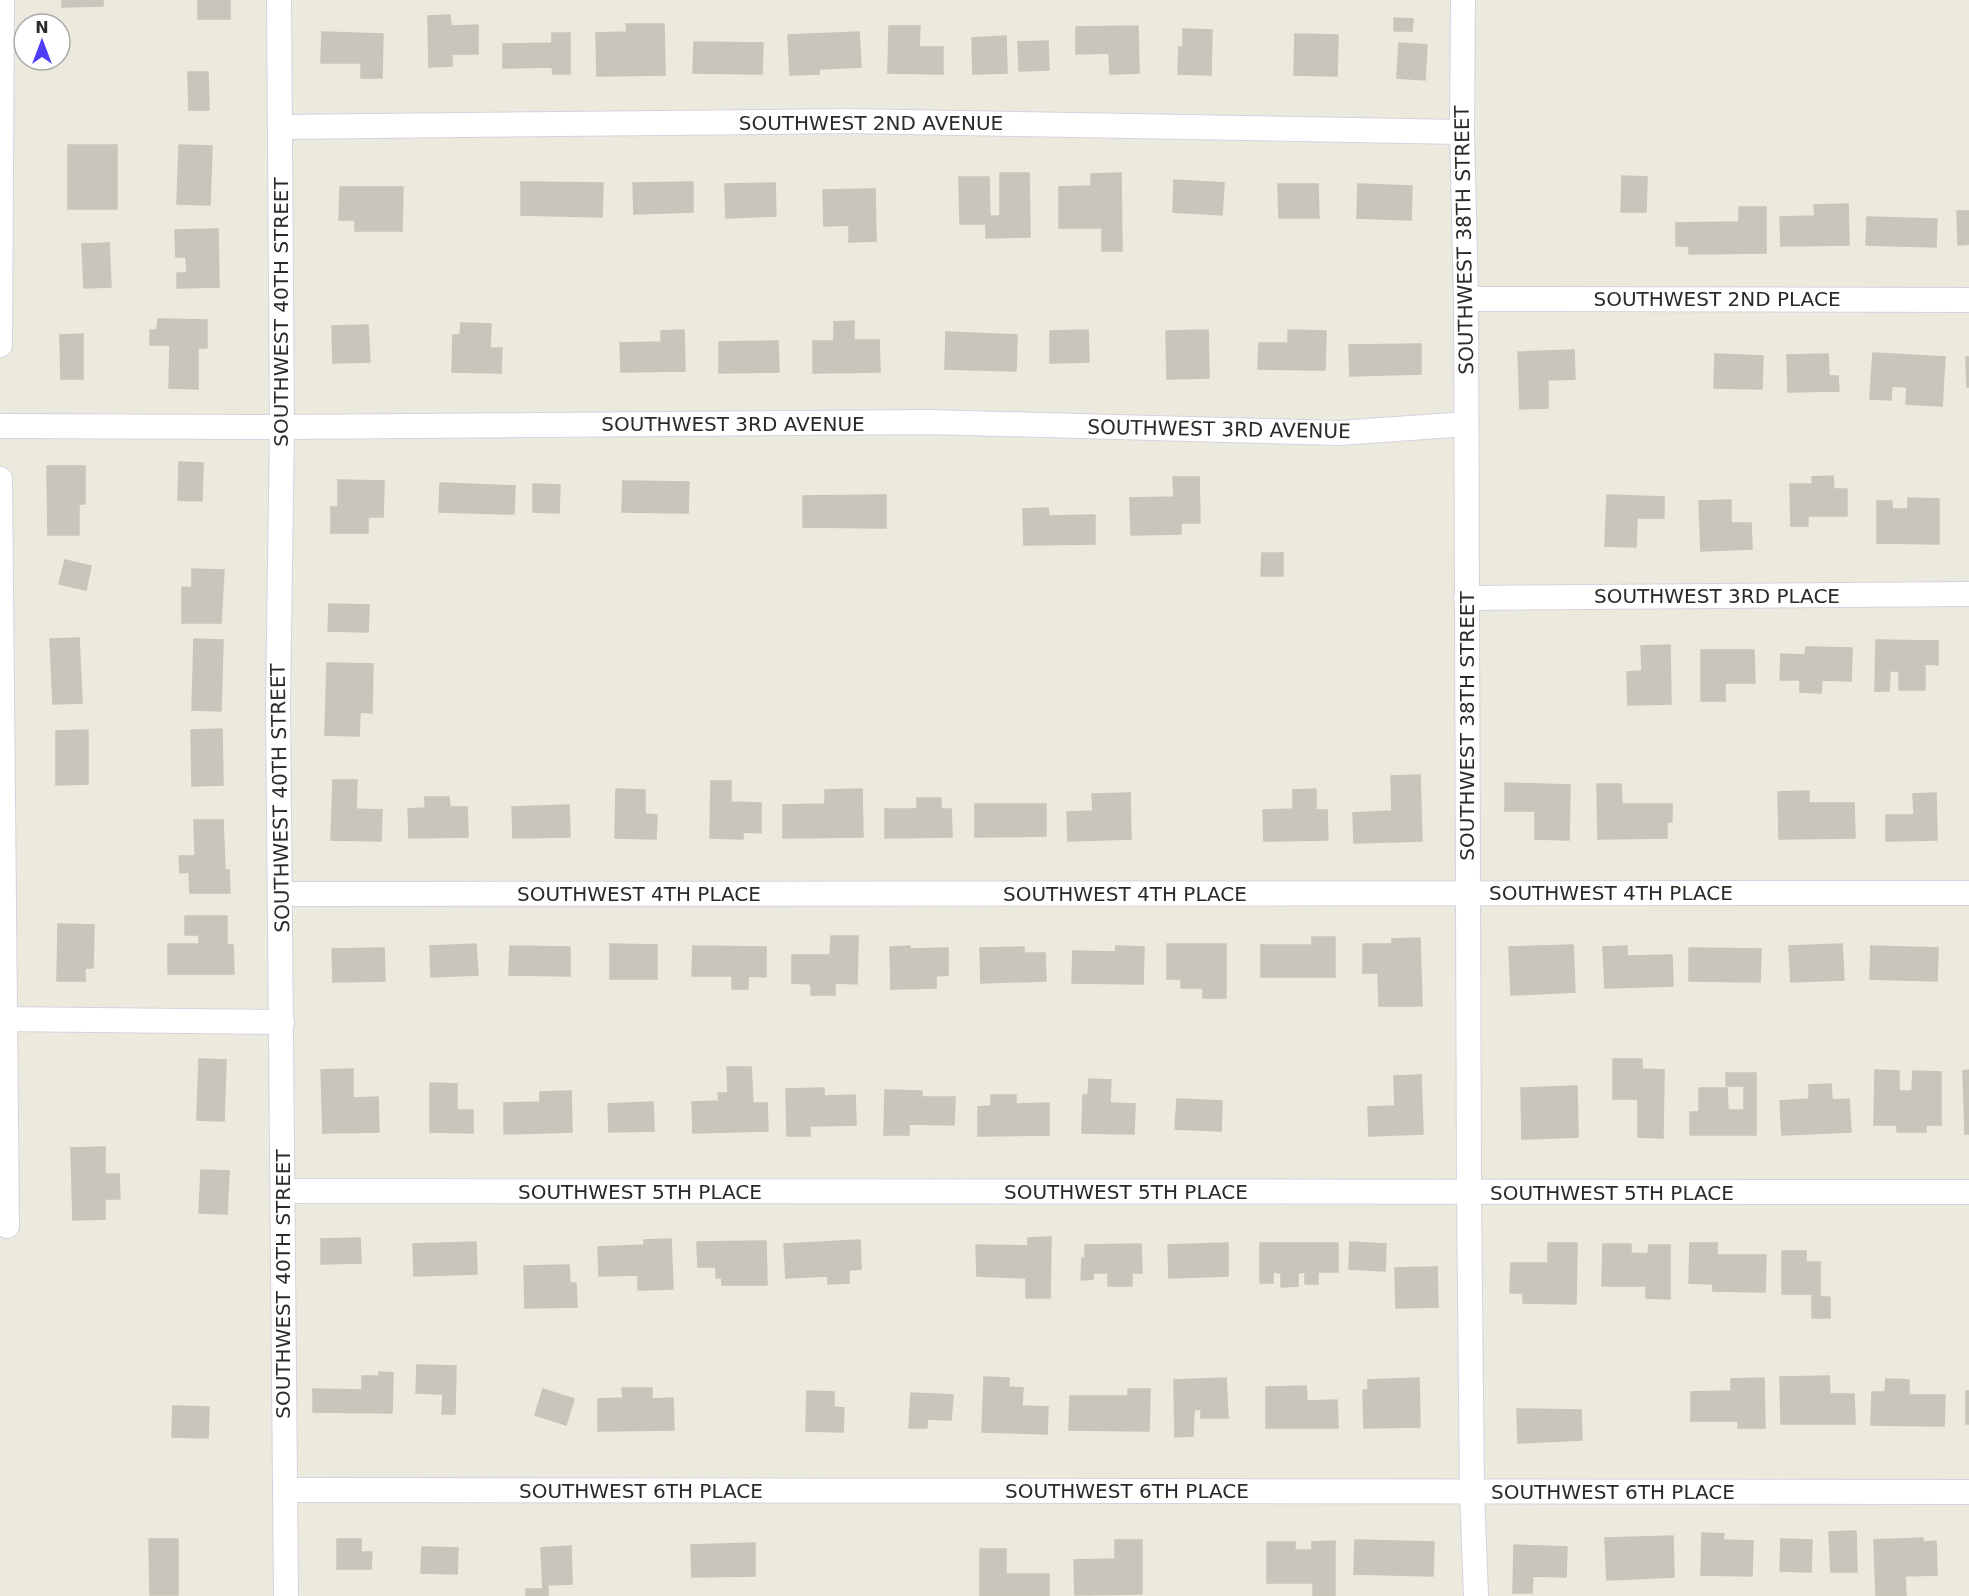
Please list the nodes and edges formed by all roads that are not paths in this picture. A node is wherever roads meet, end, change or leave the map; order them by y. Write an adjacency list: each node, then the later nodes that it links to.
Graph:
1 (2, 0): 8 (street)
2 (279, 0): 4 (street, SOUTHWEST 40TH STREET)
3 (1463, 0): 5 (street, SOUTHWEST 38TH STREET)
4 (281, 127): 5 (street, SOUTHWEST 2ND AVENUE); 11 (street, SOUTHWEST 40TH STREET)
5 (1462, 132): 6 (street, SOUTHWEST 38TH STREET)
6 (1466, 299): 7 (street, SOUTHWEST 2ND PLACE); 9 (street, SOUTHWEST 38TH STREET)
7 (1969, 300)
8 (0, 345)
9 (1466, 424): 11 (street, SOUTHWEST 3RD AVENUE); 14 (street, SOUTHWEST 38TH STREET)
10 (0, 426): 11 (street, SOUTHWEST 3RD AVENUE)
11 (282, 427): 16 (street, SOUTHWEST 40TH STREET)
12 (0, 479): 18 (street)
13 (1969, 594): 14 (street, SOUTHWEST 3RD PLACE)
14 (1466, 598): 17 (street, SOUTHWEST 38TH STREET)
15 (1969, 893): 17 (street, SOUTHWEST 4TH PLACE)
16 (281, 894): 17 (street, SOUTHWEST 4TH PLACE); 19 (street, SOUTHWEST 40TH STREET)
17 (1468, 894): 22 (street, SOUTHWEST 38TH STREET)
18 (2, 1018): 19 (street); 23 (street)
19 (282, 1022): 20 (street, SOUTHWEST 40TH STREET)
20 (283, 1191): 22 (street, SOUTHWEST 5TH PLACE); 24 (street, SOUTHWEST 40TH STREET)
21 (1969, 1192): 22 (street, SOUTHWEST 5TH PLACE)
22 (1469, 1193): 25 (street, SOUTHWEST 38TH STREET)
23 (7, 1226)
24 (285, 1490): 25 (street, SOUTHWEST 6TH PLACE); 27 (street, SOUTHWEST 40TH STREET)
25 (1472, 1492): 26 (street, SOUTHWEST 6TH PLACE); 28 (street, SOUTHWEST 38TH STREET)
26 (1969, 1492)
27 (286, 1596)
28 (1476, 1596)

